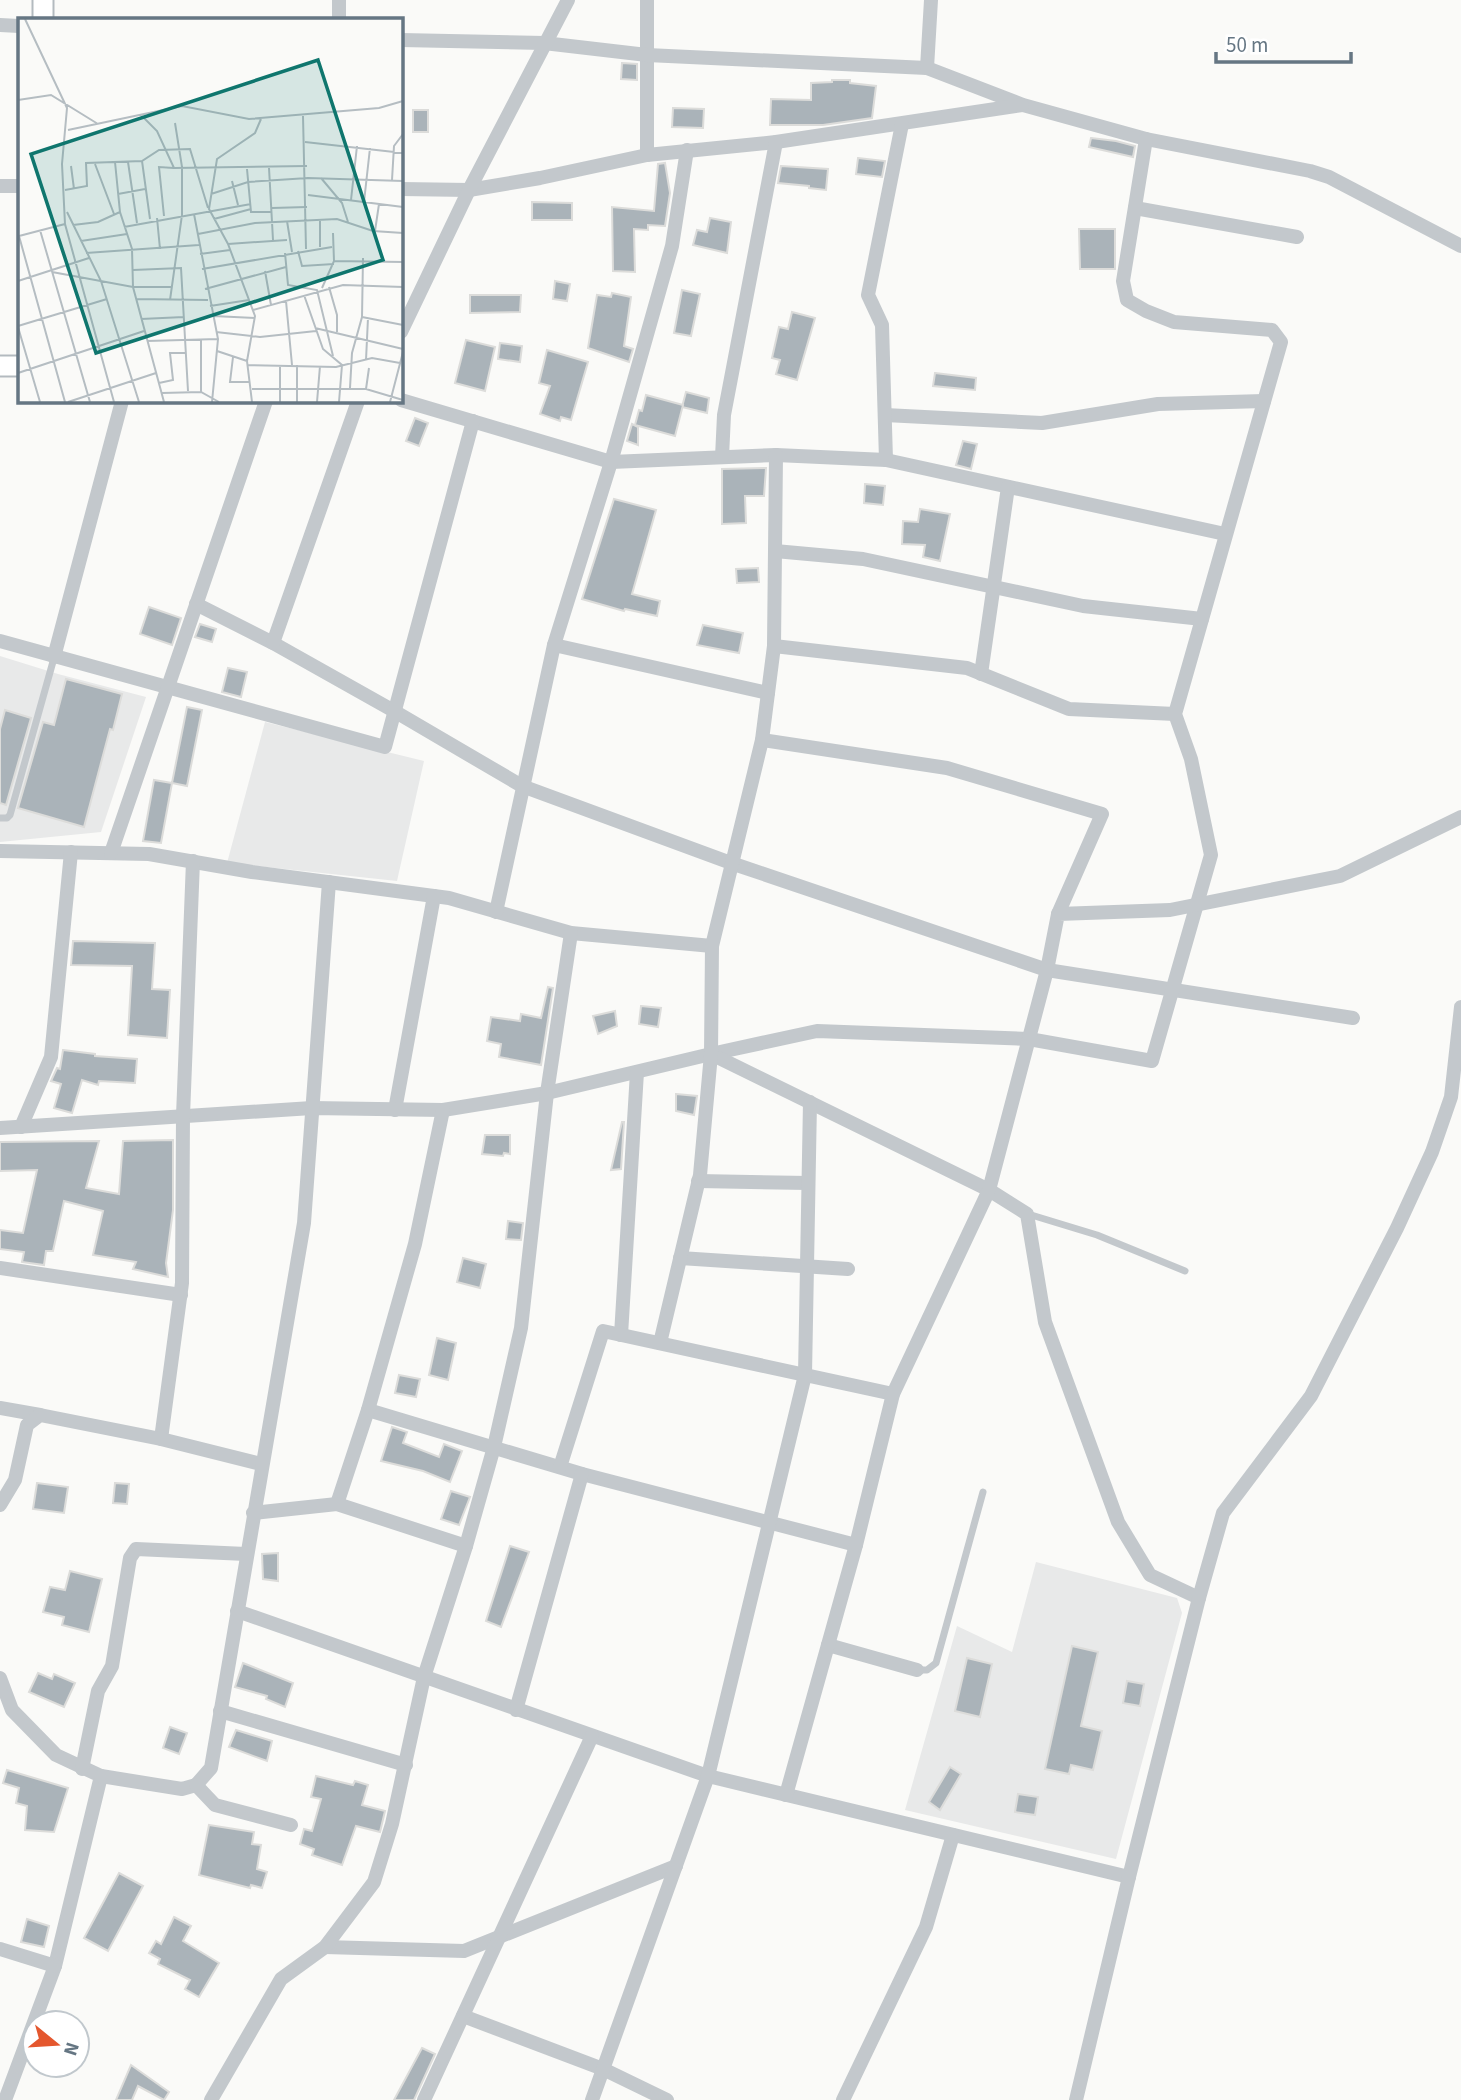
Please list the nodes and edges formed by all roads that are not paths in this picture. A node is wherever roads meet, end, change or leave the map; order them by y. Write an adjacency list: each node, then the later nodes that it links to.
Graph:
1 (43, 0): 6 (street)
2 (339, 0): 7 (street)
3 (568, 0): 11 (street)
4 (647, 0): 12 (street)
5 (931, 0): 13 (street)
6 (43, 18)
7 (339, 18)
8 (0, 25): 9 (street)
9 (18, 26)
10 (402, 40): 11 (street)
11 (544, 43): 12 (street); 23 (street)
12 (647, 55): 13 (street); 19 (street)
13 (927, 68): 14 (street)
14 (1023, 105): 15 (street); 16 (street)
15 (902, 124): 17 (street); 35 (street)
16 (1146, 139): 24 (street); 26 (street)
17 (776, 142): 18 (street); 38 (street)
18 (687, 150): 19 (street); 40 (street)
19 (647, 155): 23 (street)
20 (0, 186): 21 (street)
21 (18, 186)
22 (402, 188): 23 (street)
23 (469, 190): 27 (street)
24 (1135, 208): 25 (street); 31 (street)
25 (1297, 237)
26 (1461, 246)
27 (402, 330)
28 (0, 366): 29 (street)
29 (18, 366)
30 (402, 400): 36 (street)
31 (1264, 401): 35 (street); 42 (street)
32 (122, 402): 51 (street)
33 (266, 402): 45 (street)
34 (358, 402): 48 (street)
35 (884, 415): 39 (street)
36 (473, 421): 40 (street); 55 (street)
37 (776, 454): 38 (street); 39 (street); 43 (street)
38 (722, 457): 40 (street)
39 (886, 460): 41 (street)
40 (611, 462): 49 (street)
41 (1008, 487): 42 (street); 44 (street)
42 (1224, 534): 46 (street)
43 (775, 551): 44 (street); 50 (street)
44 (993, 587): 46 (street); 52 (street)
45 (196, 604): 48 (street); 53 (street)
46 (1202, 619): 56 (street)
47 (0, 641): 51 (street)
48 (273, 643): 55 (street)
49 (554, 645): 54 (street); 58 (street)
50 (774, 646): 52 (street); 54 (street)
51 (54, 657): 53 (street); 60 (lane)
52 (981, 674): 56 (street)
53 (167, 688): 55 (street); 63 (street)
54 (768, 694): 57 (street)
55 (394, 711): 58 (street)
56 (1175, 714): 68 (street)
57 (762, 740): 65 (street); 70 (street)
58 (522, 786): 65 (street); 69 (street)
59 (1461, 817): 68 (street)
60 (0, 818)
61 (0, 851): 62 (street)
62 (71, 852): 63 (street); 86 (street)
63 (111, 853): 64 (street)
64 (193, 861): 66 (street); 85 (street)
65 (731, 863): 72 (street); 73 (street)
66 (329, 882): 67 (street); 82 (street)
67 (434, 896): 69 (street); 83 (street)
68 (1197, 905): 70 (street); 74 (street)
69 (496, 912): 71 (street)
70 (1058, 914): 73 (street)
71 (571, 933): 72 (street); 80 (street)
72 (712, 946): 78 (street)
73 (1047, 970): 74 (street); 77 (street)
74 (1172, 991): 76 (street); 77 (street)
75 (1461, 1007): 118 (street)
76 (1353, 1018)
77 (1028, 1039): 78 (street); 90 (street)
78 (711, 1054): 79 (street); 81 (street); 88 (street)
79 (637, 1072): 80 (street); 98 (street)
80 (548, 1093): 84 (street); 106 (street)
81 (810, 1102): 89 (street); 90 (street)
82 (312, 1108): 83 (street); 85 (street); 107 (street)
83 (396, 1110): 84 (street)
84 (443, 1110): 103 (street)
85 (183, 1116): 86 (street); 97 (street)
86 (22, 1127): 87 (street)
87 (0, 1128)
88 (698, 1181): 89 (street); 92 (street)
89 (808, 1183): 93 (street)
90 (989, 1190): 91 (street); 101 (street)
91 (1027, 1214): 96 (lane); 118 (street)
92 (680, 1258): 93 (street); 99 (street)
93 (807, 1267): 95 (street); 100 (street)
94 (0, 1268): 97 (street)
95 (848, 1269)
96 (1185, 1272)
97 (181, 1295): 105 (street)
98 (621, 1335): 99 (street); 108 (street)
99 (660, 1343): 100 (street)
100 (805, 1375): 101 (street); 114 (street)
101 (892, 1394): 115 (street)
102 (0, 1408): 104 (street)
103 (368, 1410): 106 (street); 111 (street)
104 (40, 1415): 105 (street); 112 (street)
105 (161, 1439): 107 (street)
106 (494, 1447): 108 (street); 116 (street)
107 (261, 1464): 113 (street)
108 (561, 1467): 109 (street)
109 (582, 1474): 114 (street); 124 (street)
110 (983, 1492): 121 (lane)
111 (337, 1504): 113 (street); 116 (street)
112 (0, 1505)
113 (253, 1513): 117 (street)
114 (769, 1522): 115 (street); 130 (street)
115 (856, 1545): 120 (street)
116 (466, 1546): 122 (street)
117 (246, 1554): 119 (street); 128 (street)
118 (1199, 1598): 136 (street)
119 (237, 1611): 122 (street); 125 (street)
120 (828, 1645): 121 (street); 132 (street)
121 (917, 1670)
122 (424, 1677): 124 (street); 127 (street)
123 (0, 1678): 128 (street)
124 (516, 1710): 126 (street)
125 (220, 1712): 127 (street); 131 (street)
126 (592, 1736): 130 (street); 137 (street)
127 (406, 1765): 138 (street)
128 (82, 1769): 129 (street)
129 (101, 1776): 131 (street); 140 (street)
130 (708, 1776): 132 (street); 135 (street)
131 (196, 1785): 133 (street)
132 (786, 1795): 134 (street)
133 (291, 1825)
134 (953, 1835): 136 (street); 149 (street)
135 (676, 1866): 137 (street); 142 (street)
136 (1129, 1877): 150 (street)
137 (499, 1938): 138 (street); 141 (street)
138 (325, 1947): 146 (street)
139 (0, 1949): 140 (street)
140 (55, 1966): 143 (street)
141 (463, 2016): 142 (street); 144 (street)
142 (603, 2069): 147 (street); 148 (street)
143 (6, 2082): 145 (street)
144 (428, 2099)
145 (5, 2100)
146 (211, 2100)
147 (592, 2100)
148 (667, 2100)
149 (843, 2100)
150 (1076, 2100)

